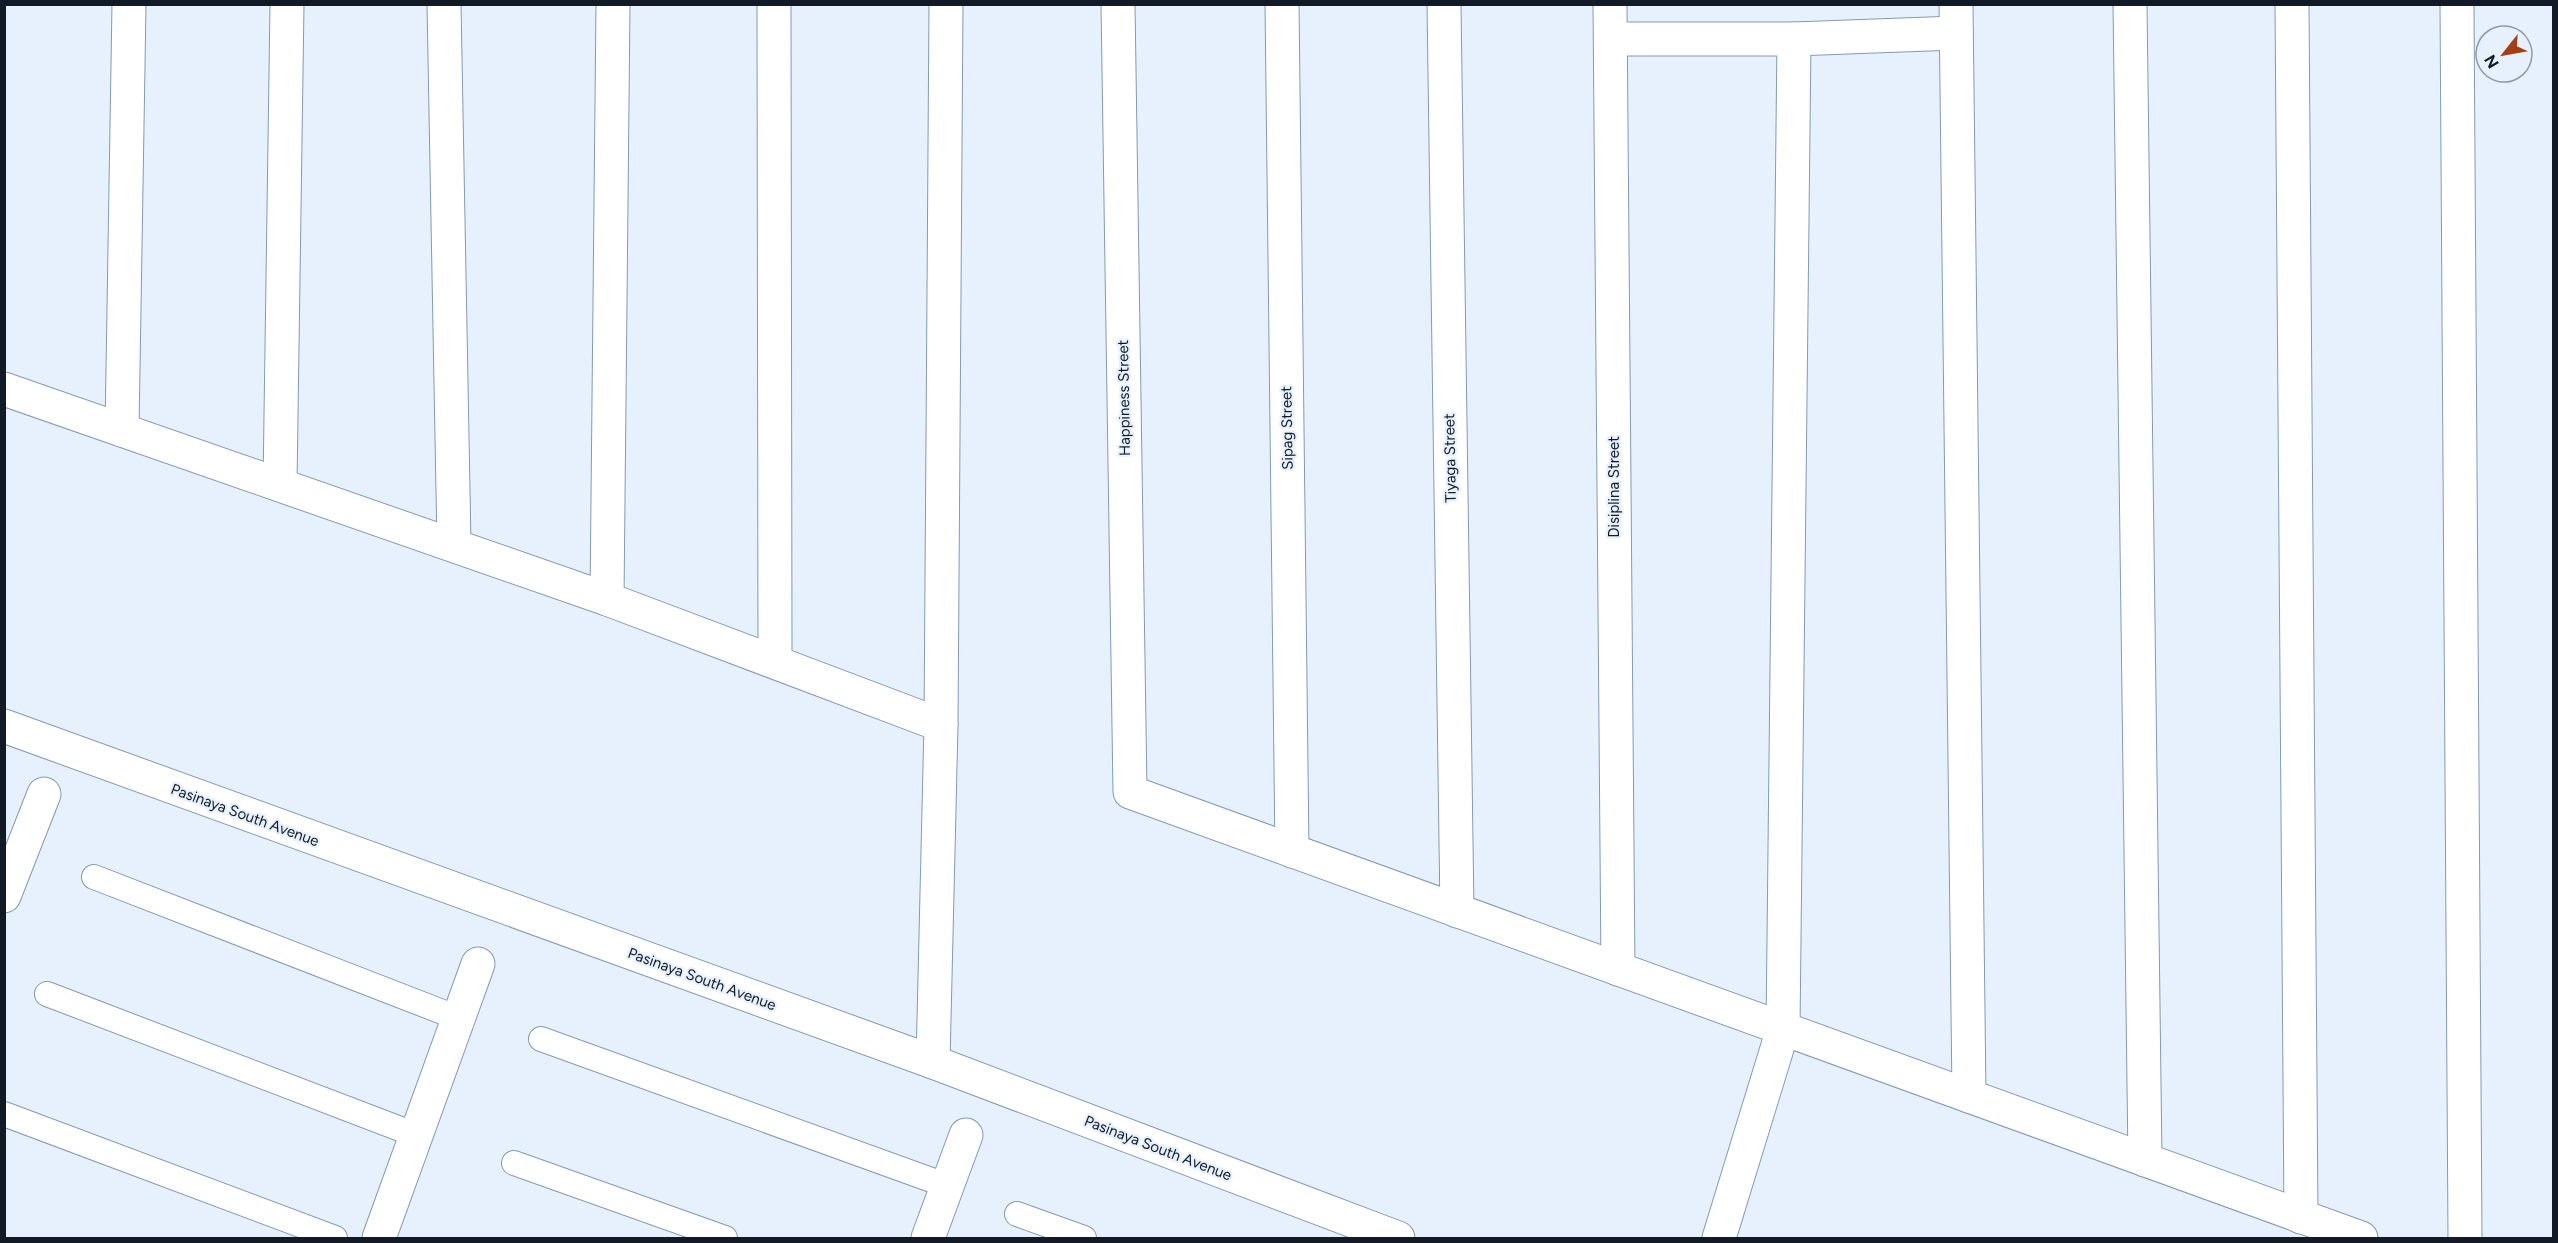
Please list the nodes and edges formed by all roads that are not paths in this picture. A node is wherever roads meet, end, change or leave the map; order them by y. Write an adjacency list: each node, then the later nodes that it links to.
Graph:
1 (129, 4): 18 (street)
2 (287, 4): 19 (street)
3 (444, 4): 20 (street)
4 (613, 4): 21 (street)
5 (774, 4): 22 (street)
6 (946, 4): 23 (street)
7 (1118, 4): 27 (street, Happiness Street)
8 (1282, 4): 27 (street, Sipag Street)
9 (1444, 4): 30 (street, Tiyaga Street)
10 (1610, 4): 15 (street, Disiplina Street)
11 (2130, 4): 42 (street)
12 (2292, 4): 46 (street)
13 (2457, 4): 55 (street)
14 (1956, 19): 16 (street); 38 (street)
15 (1611, 39): 16 (street); 32 (street, Disiplina Street)
16 (1794, 39): 35 (street)
17 (4, 389): 18 (street)
18 (122, 430): 19 (street)
19 (280, 485): 20 (street)
20 (454, 545): 21 (street)
21 (607, 598): 22 (street)
22 (775, 661): 23 (street)
23 (942, 725): 37 (street)
24 (4, 726): 37 (street, Pasinaya South Avenue)
25 (44, 794): 26 (street)
26 (14, 842): 29 (street)
27 (1292, 851): 30 (street)
28 (94, 877): 34 (lane)
29 (4, 896)
30 (1457, 911): 32 (street)
31 (478, 964): 34 (street)
32 (1618, 969): 35 (street)
33 (47, 994): 40 (lane)
34 (458, 1018): 40 (street)
35 (1784, 1029): 38 (street); 53 (street)
36 (541, 1039): 44 (lane)
37 (933, 1062): 52 (street, Pasinaya South Avenue)
38 (1969, 1096): 42 (street)
39 (4, 1114): 47 (lane)
40 (416, 1135): 48 (street)
41 (966, 1135): 44 (street)
42 (2145, 1160): 46 (street)
43 (514, 1163): 49 (lane)
44 (948, 1186): 50 (street)
45 (1017, 1214): 51 (lane)
46 (2301, 1217): 54 (street)
47 (335, 1239)
48 (379, 1239)
49 (725, 1239)
50 (928, 1239)
51 (1084, 1239)
52 (1398, 1239)
53 (1719, 1239)
54 (2361, 1239)
55 (2465, 1239)

